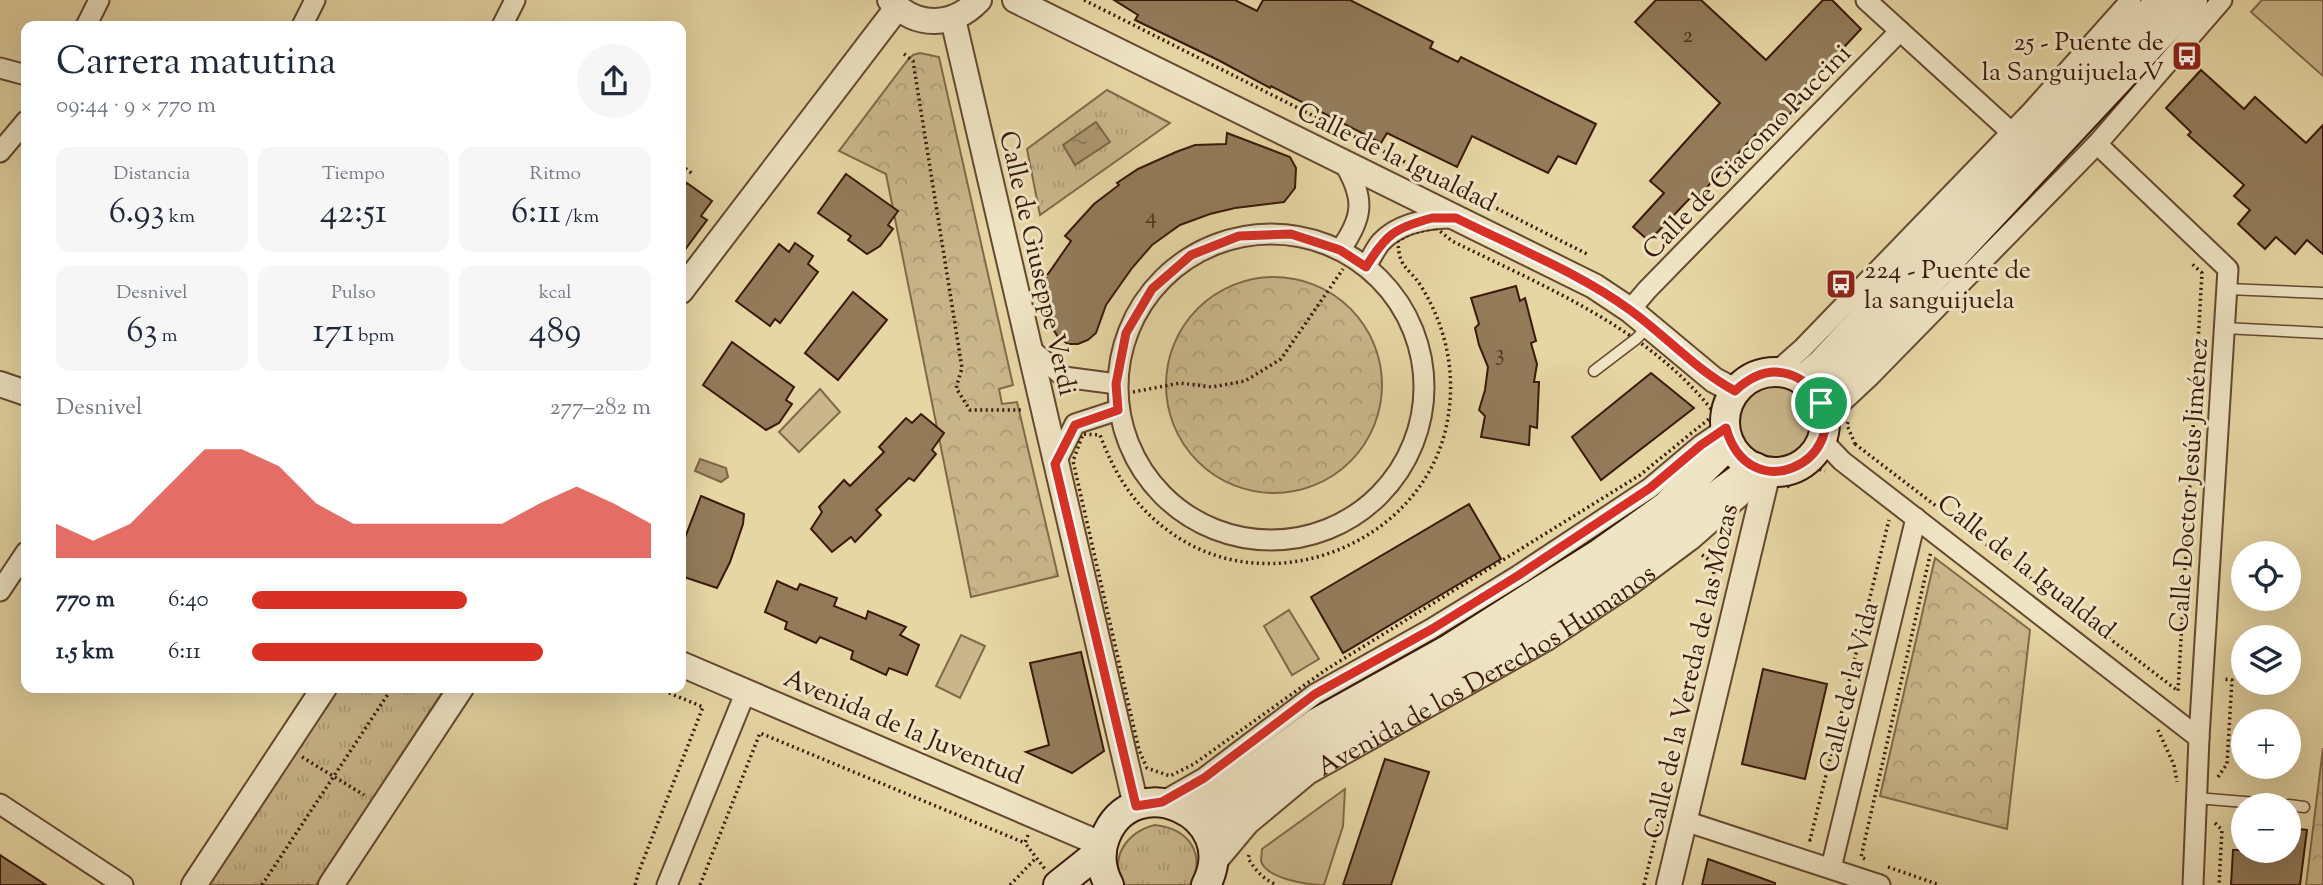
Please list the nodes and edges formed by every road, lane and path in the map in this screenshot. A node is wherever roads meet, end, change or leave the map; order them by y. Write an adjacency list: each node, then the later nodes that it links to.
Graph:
1 (99, 0): 14 (street)
2 (315, 0): 15 (street)
3 (515, 0): 16 (street)
4 (979, 0): 13 (street)
5 (1015, 0): 25 (street, Calle de la Igualdad)
6 (1084, 0): 29 (path)
7 (1866, 0): 17 (street)
8 (2131, 0): 22 (street)
9 (2161, 0): 41 (main road)
10 (2193, 0): 48 (main road)
11 (2222, 0): 23 (street)
12 (894, 4): 13 (street); 32 (street)
13 (953, 19): 39 (street, Calle de Giuseppe Verdi)
14 (88, 21)
15 (304, 21)
16 (504, 21)
17 (1899, 31): 22 (street); 35 (street, Calle de Giacomo Puccini)
18 (904, 54): 46 (path)
19 (0, 68): 20 (street)
20 (21, 74)
21 (21, 127): 24 (street)
22 (2011, 132): 41 (street)
23 (2096, 144): 33 (street, Calle Doctor Jesús Jiménez); 48 (street)
24 (0, 152)
25 (1344, 163): 28 (street, Calle de la Igualdad); 31 (street)
26 (686, 169): 27 (path)
27 (694, 175)
28 (1456, 218): 31 (street); 35 (street, Calle de la Igualdad)
29 (1589, 255)
30 (2183, 256): 62 (path)
31 (1353, 258): 45 (path); 45 (street); 45 (street)
32 (686, 283)
33 (2227, 289): 34 (lane); 36 (street, Calle Doctor Jesús Jiménez)
34 (2323, 293)
35 (1630, 310): 37 (street, Calle de la Igualdad)
36 (2224, 328): 38 (lane); 63 (street, Calle Doctor Jesús Jiménez)
37 (1643, 332): 37 (path); 40 (lane); 44 (street, Calle de la Igualdad)
38 (2323, 333)
39 (1028, 347): 45 (street); 46 (street, Calle de Giuseppe Verdi)
40 (1594, 371)
41 (1789, 376): 44 (main road); 48 (main road)
42 (0, 384): 43 (street)
43 (21, 391)
44 (1735, 391): 49 (main road)
45 (1117, 397): 52 (street)
46 (1042, 409): 52 (street, Calle de Giuseppe Verdi)
47 (1853, 414): 50 (path)
48 (1823, 420): 51 (street, Calle de la Igualdad); 53 (main road)
49 (1728, 436): 53 (main road); 78 (main road, Avenida de los Derechos Humanos)
50 (1855, 444): 51 (path); 62 (path)
51 (1842, 461): 53 (path); 55 (street, Calle de la Igualdad)
52 (1055, 464): 78 (street, Calle de Giuseppe Verdi)
53 (1766, 475): 60 (street, Calle de la Vereda de las Mozas); 82 (main road, Avenida de los Derechos Humanos); 90 (street, Avenida de los Derechos Humanos)
54 (1880, 512): 83 (path)
55 (1916, 517): 70 (street, Calle de la Igualdad); 88 (street, Calle de la Vida)
56 (1704, 557): 60 (path)
57 (1941, 558): 87 (path)
58 (21, 560): 59 (street)
59 (0, 591)
60 (1739, 592): 81 (street, Calle de la Vereda de las Mozas)
61 (686, 666): 64 (street, Avenida de la Juventud)
62 (2178, 672): 63 (path)
63 (2202, 678): 70 (street, Calle Doctor Jesús Jiménez); 75 (path)
64 (746, 691): 85 (street, Avenida de la Juventud); 97 (street)
65 (321, 693): 93 (street)
66 (389, 693): 72 (path)
67 (458, 693): 95 (street)
68 (669, 693): 96 (path)
69 (2157, 729): 73 (path)
70 (2199, 738): 75 (street, Calle Doctor Jesús Jiménez)
71 (293, 751): 72 (path)
72 (334, 776): 74 (path); 94 (path)
73 (2177, 787)
74 (365, 795)
75 (2206, 799): 76 (lane); 103 (street, Calle Doctor Jesús Jiménez); 104 (path)
76 (2231, 801)
77 (0, 804): 92 (street)
78 (1161, 806): 82 (main road); 85 (main road, Avenida de los Derechos Humanos)
79 (2301, 807): 80 (lane)
80 (2304, 807)
81 (1685, 821): 88 (street); 101 (street, Calle de la Vereda de las Mozas)
82 (1209, 835): 90 (main road)
83 (1798, 836)
84 (1024, 843): 98 (path)
85 (1102, 847): 91 (main road); 100 (main road)
86 (1035, 859): 99 (path)
87 (1874, 862)
88 (1831, 868): 89 (street)
89 (1884, 876): 102 (path)
90 (1209, 880)
91 (1107, 884)
92 (123, 885)
93 (194, 885)
94 (262, 885)
95 (331, 885)
96 (635, 885)
97 (667, 885)
98 (700, 885)
99 (1010, 885)
100 (1058, 885)
101 (1670, 885)
102 (1940, 885)
103 (2193, 885)
104 (2219, 885)

